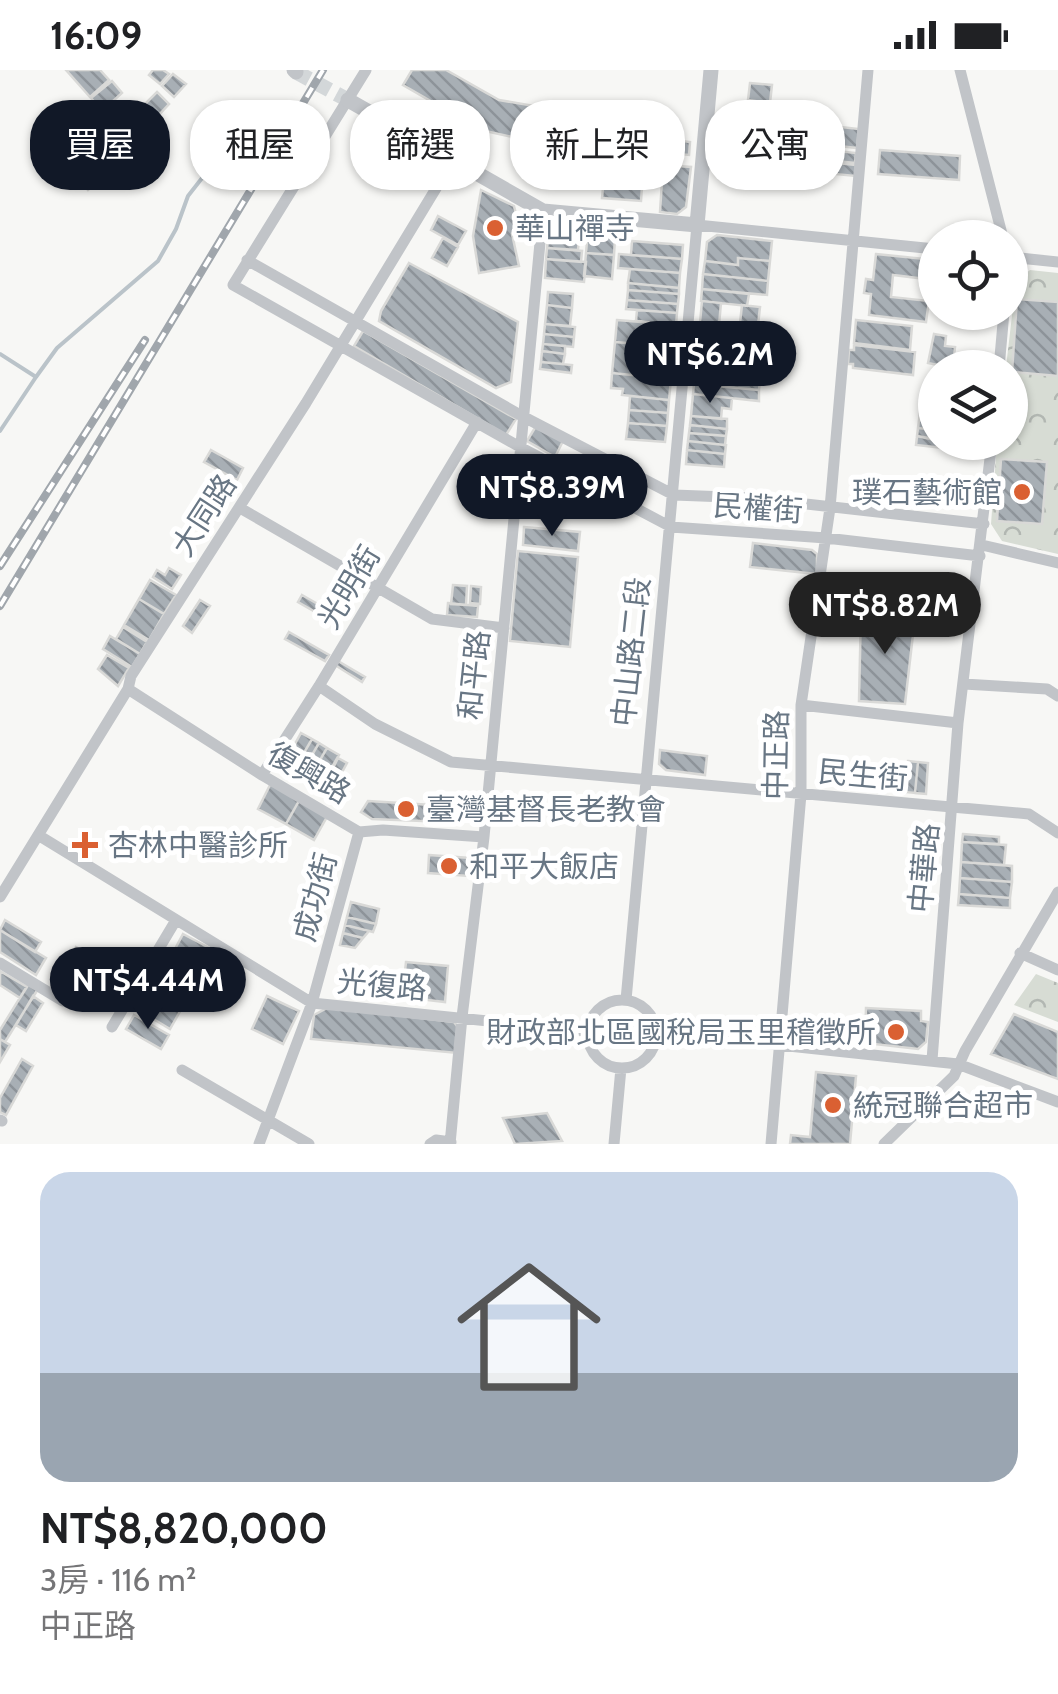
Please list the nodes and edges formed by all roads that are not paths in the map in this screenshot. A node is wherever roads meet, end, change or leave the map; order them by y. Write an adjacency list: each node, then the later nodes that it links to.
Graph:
1 (366, 70): 5 (street)
2 (711, 70): 10 (street, 中山路二段)
3 (868, 70): 11 (street, 中正路)
4 (960, 70): 9 (street)
5 (348, 100): 14 (street)
6 (490, 183): 8 (street)
7 (435, 190): 16 (street, 大同路)
8 (543, 212): 10 (street); 18 (street, 和平路)
9 (998, 220)
10 (697, 225): 11 (street); 22 (street, 中山路二段)
11 (852, 240): 12 (street); 24 (street, 中正路)
12 (918, 247)
13 (1028, 259): 15 (street)
14 (247, 260): 16 (street, 民權街); 17 (street, 民權街)
15 (1058, 262)
16 (358, 320): 17 (street, 大同路); 18 (street, 民權街)
17 (342, 345): 19 (street, 民權街); 23 (street, 大同路)
18 (522, 416): 20 (street, 和平路); 22 (street, 民權街)
19 (477, 422): 20 (street, 民權街); 30 (street, 光明街)
20 (520, 447): 26 (street, 民權街); 31 (street, 和平路)
21 (990, 460): 25 (street, 中華路)
22 (674, 495): 24 (street, 民權街); 26 (street, 中山路二段)
23 (240, 508): 30 (street); 34 (street, 大同路)
24 (830, 508): 25 (street, 民權街); 27 (street, 中正路)
25 (984, 524): 28 (street, 中華路)
26 (671, 526): 27 (street, 民權街); 40 (street, 中山路二段)
27 (826, 538): 28 (street, 民權街); 36 (street, 中正路)
28 (981, 551): 29 (street, 民權街); 32 (street, 中華路)
29 (1058, 563)
30 (378, 588): 31 (street); 33 (street, 光明街)
31 (504, 628): 38 (street, 和平路)
32 (964, 684): 35 (street); 37 (street, 中華路)
33 (319, 686): 38 (street, 民生街); 39 (street, 光明街)
34 (128, 688): 39 (street, 復興路); 45 (street, 大同路)
35 (1058, 696)
36 (801, 705): 37 (street); 41 (street, 中正路)
37 (958, 723): 42 (street, 中華路)
38 (490, 767): 40 (street, 民生街); 46 (street, 和平路)
39 (262, 776): 43 (street, 復興路)
40 (646, 778): 41 (street, 民生街); 53 (street, 中山路二段)
41 (802, 794): 42 (street, 民生街); 60 (street, 中正路)
42 (954, 808): 44 (street, 民生街); 61 (street, 中華路)
43 (359, 832): 46 (street, 復興路); 55 (street, 成功街)
44 (1058, 833)
45 (38, 835): 48 (street, 大同路); 49 (street, 光復路)
46 (484, 837): 56 (street, 和平路)
47 (1058, 892): 50 (street)
48 (0, 897)
49 (176, 920): 55 (street, 光復路); 57 (street)
50 (1020, 953): 52 (street); 62 (street)
51 (0, 963): 54 (street)
52 (1058, 970)
53 (626, 1000): 58 (street); 59 (street)
54 (63, 1001)
55 (312, 1003): 56 (street, 光復路); 66 (street, 成功街)
56 (462, 1018): 58 (street, 光復路); 67 (street, 和平路)
57 (112, 1027)
58 (587, 1031): 63 (street)
59 (657, 1032): 60 (street); 63 (street)
60 (778, 1047): 61 (street); 72 (street, 中正路)
61 (932, 1060): 62 (street)
62 (958, 1064): 65 (street); 73 (street)
63 (621, 1068): 71 (street)
64 (182, 1070): 66 (street)
65 (1058, 1102)
66 (267, 1122): 68 (street, 成功街); 69 (street)
67 (450, 1143): 70 (street)
68 (259, 1144)
69 (308, 1144)
70 (430, 1144)
71 (614, 1144)
72 (771, 1144)
73 (884, 1144)

